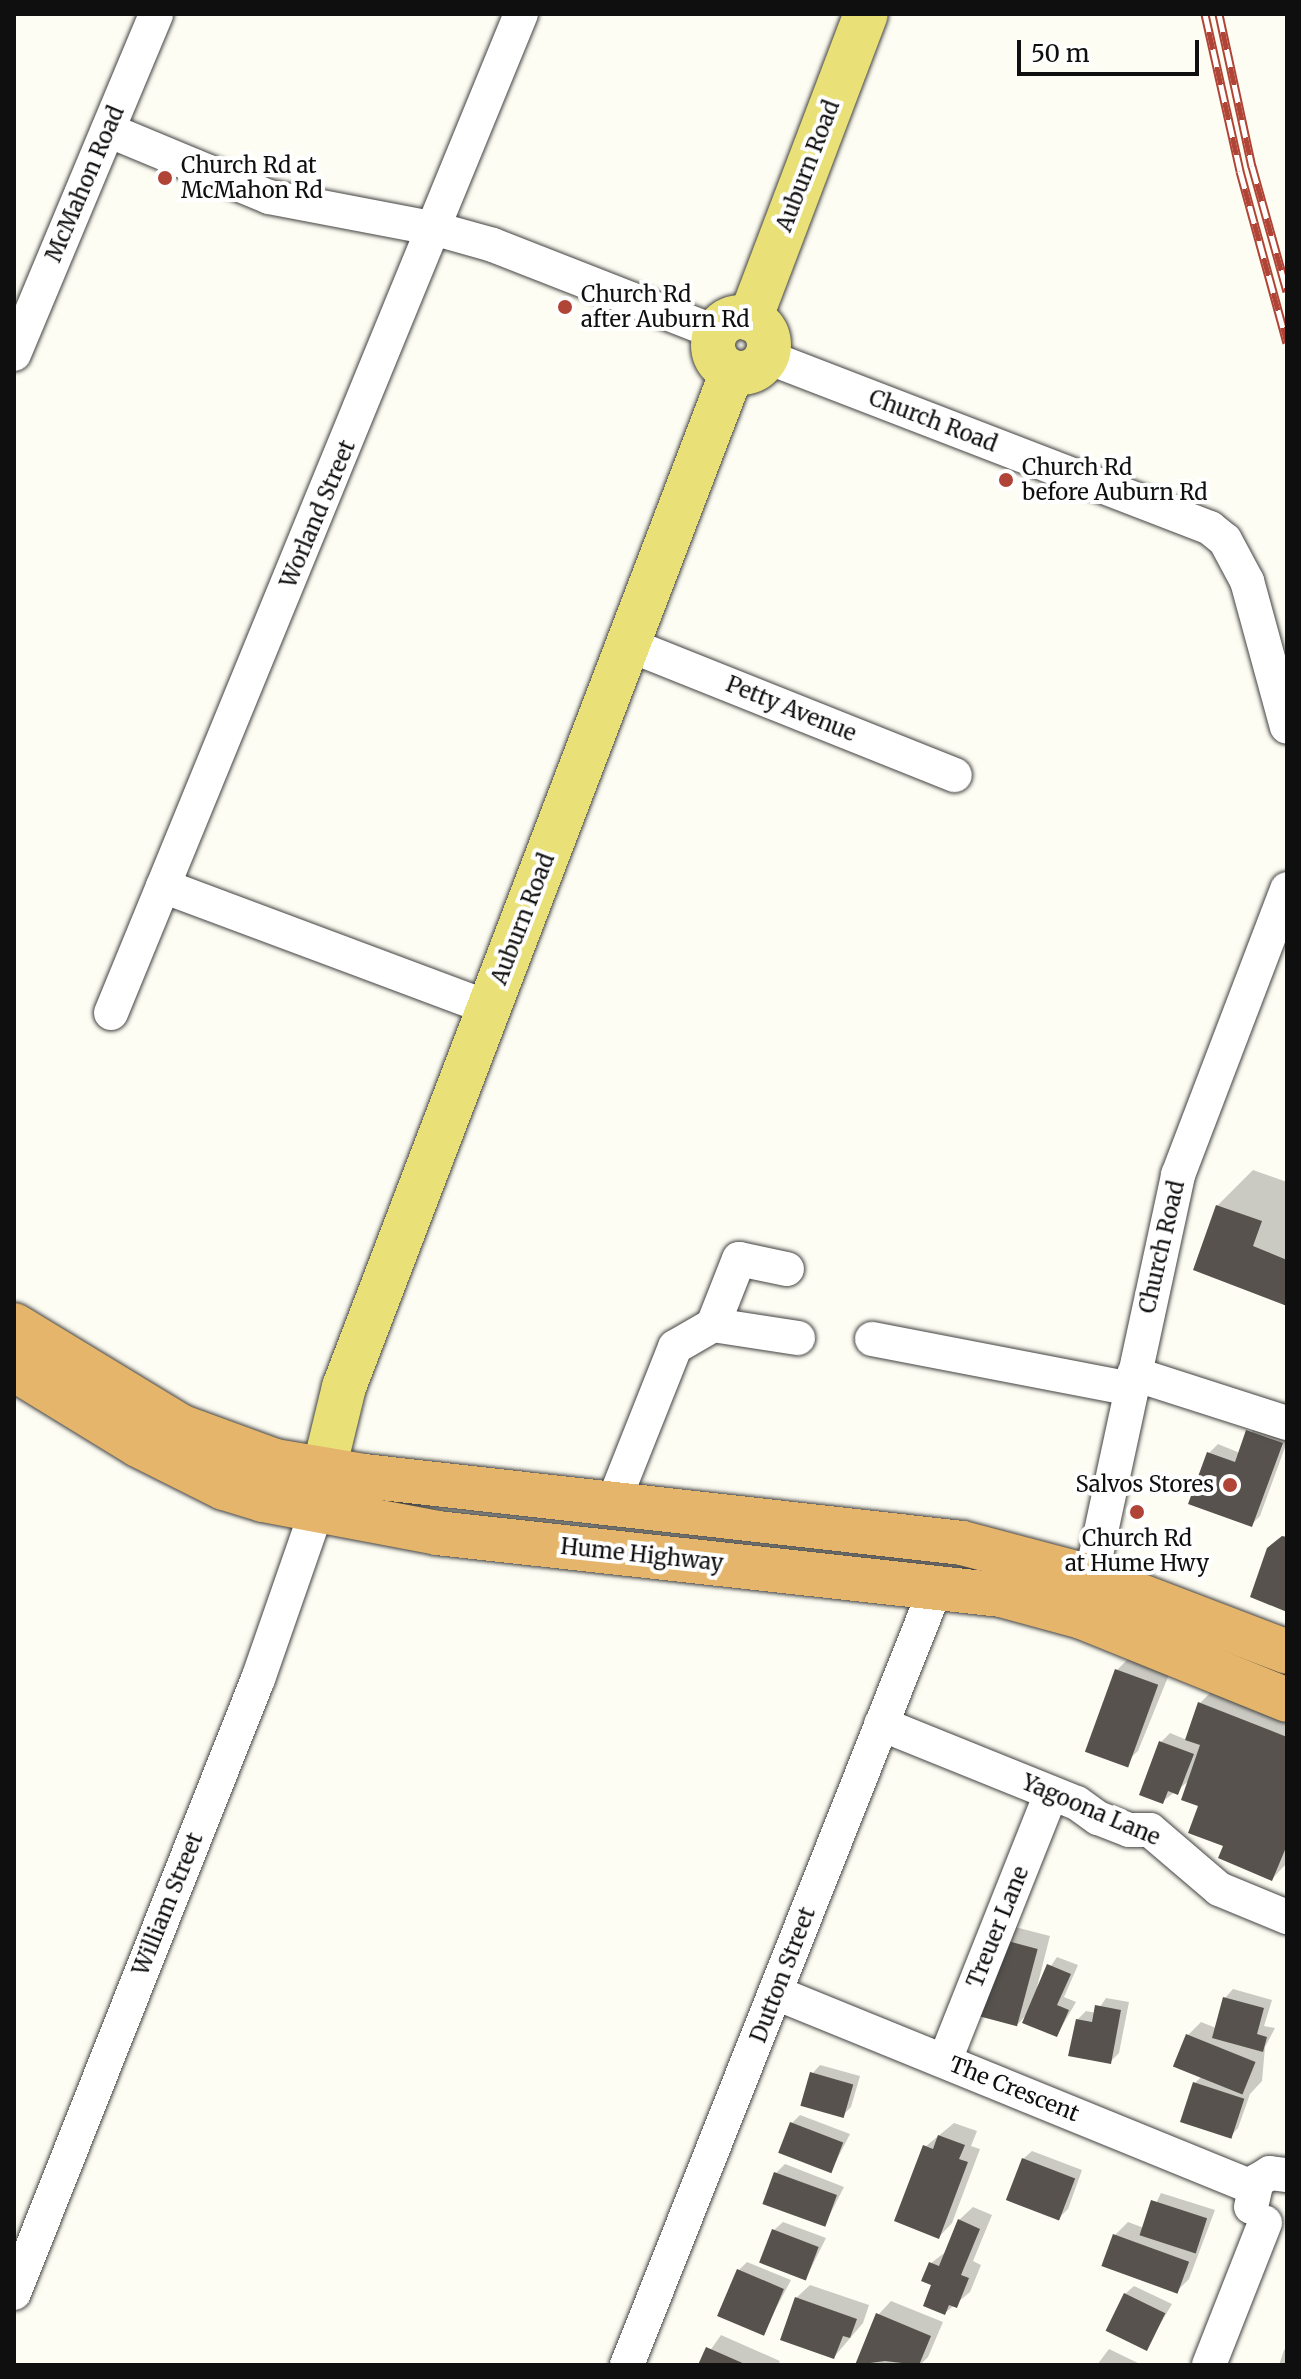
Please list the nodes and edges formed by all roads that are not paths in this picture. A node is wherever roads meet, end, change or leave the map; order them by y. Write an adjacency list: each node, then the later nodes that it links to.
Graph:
1 (156, 14): 4 (street, McMahon Road)
2 (521, 14): 5 (street, Worland Street)
3 (866, 14): 6 (main road, Auburn Road)
4 (108, 130): 5 (street, Church Road); 7 (street, McMahon Road)
5 (436, 229): 6 (street, Church Road); 11 (street, Worland Street)
6 (741, 345): 8 (main road, Auburn Road); 9 (street, Church Road)
7 (14, 354)
8 (627, 644): 10 (street, Petty Avenue); 13 (main road, Auburn Road)
9 (1287, 727)
10 (955, 775)
11 (163, 886): 13 (street); 14 (street, Worland Street)
12 (1287, 889): 21 (street, Church Road)
13 (489, 1008): 23 (main road, Auburn Road)
14 (111, 1013)
15 (787, 1269): 17 (street)
16 (14, 1325): 23 (highway, Hume Highway)
17 (713, 1325): 18 (street); 24 (street)
18 (798, 1338)
19 (872, 1339): 21 (street)
20 (14, 1369): 25 (highway, Hume Highway)
21 (1133, 1381): 22 (street); 27 (street, Church Road)
22 (1287, 1423)
23 (324, 1469): 24 (highway, Hume Highway); 25 (highway)
24 (613, 1503): 27 (highway, Hume Highway)
25 (316, 1512): 26 (highway, Hume Highway); 38 (street, William Street)
26 (937, 1585): 27 (highway, Hume Highway); 30 (street, Dutton Street)
27 (1086, 1597): 28 (highway, Hume Highway); 29 (highway, Hume Highway)
28 (1287, 1652)
29 (1287, 1700)
30 (881, 1724): 31 (street, Yagoona Lane); 33 (street, Dutton Street)
31 (1051, 1793): 32 (street, Yagoona Lane); 34 (street, Treuer Lane)
32 (1287, 1917)
33 (776, 1993): 34 (street, The Crescent); 39 (street, Dutton Street)
34 (945, 2060): 36 (street, The Crescent)
35 (1287, 2174): 36 (street)
36 (1252, 2187): 37 (street)
37 (1276, 2223): 40 (street)
38 (14, 2293)
39 (627, 2365)
40 (1209, 2365)

